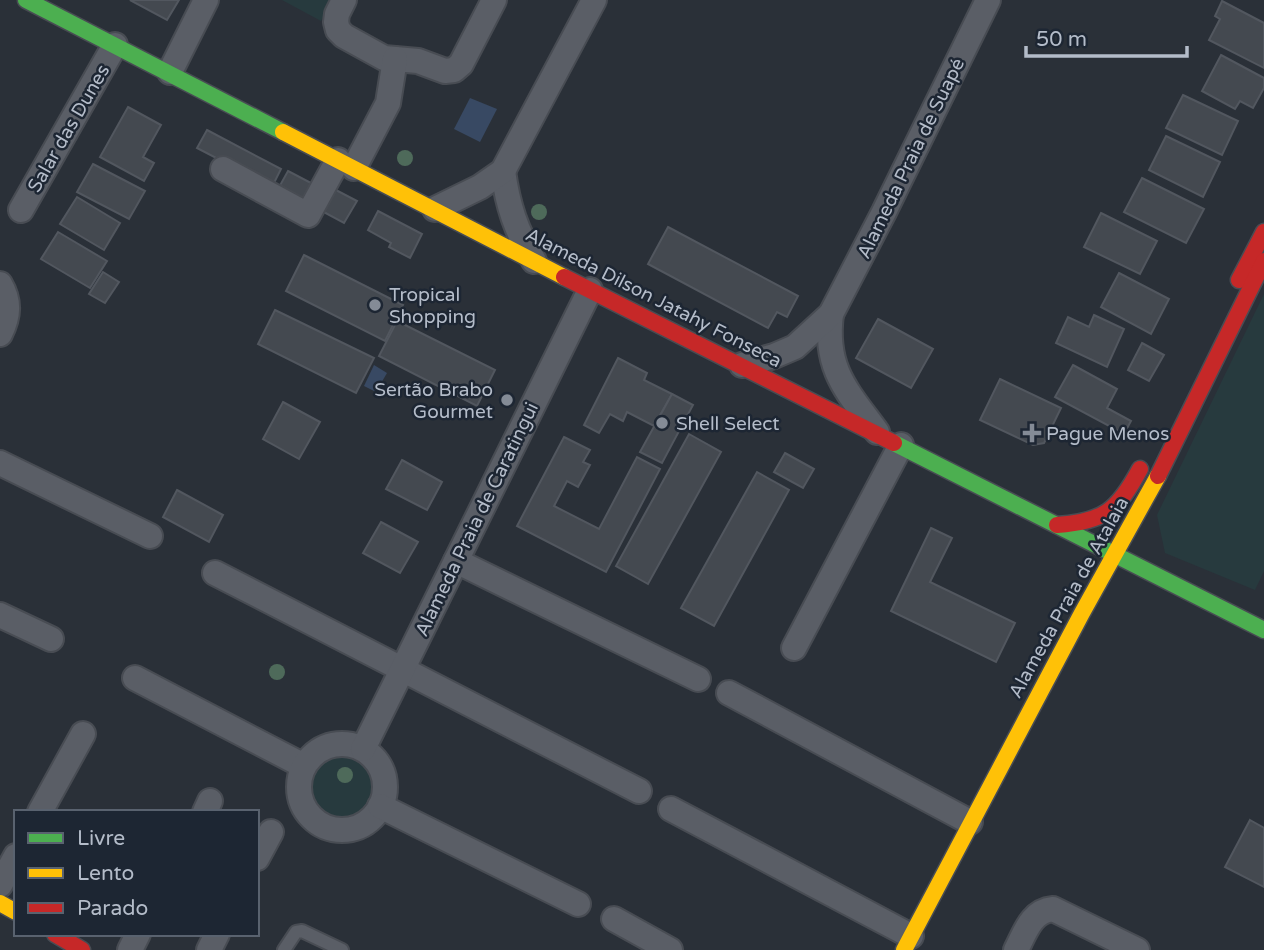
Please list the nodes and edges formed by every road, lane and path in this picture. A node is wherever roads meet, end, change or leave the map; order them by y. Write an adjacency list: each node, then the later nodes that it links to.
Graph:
1 (26, 0): 7 (main road, Alameda Dilson Jatahy Fonseca)
2 (206, 0): 9 (street)
3 (344, 0): 8 (street)
4 (494, 0): 8 (street)
5 (594, 0): 12 (street)
6 (988, 0): 20 (street, Alameda Praia de Suapé)
7 (115, 46): 9 (main road, Alameda Dilson Jatahy Fonseca); 14 (street, Salar das Dunes)
8 (395, 60): 10 (street)
9 (170, 72): 10 (main road, Alameda Dilson Jatahy Fonseca)
10 (346, 164): 11 (street); 13 (main road, Alameda Dilson Jatahy Fonseca)
11 (223, 169)
12 (503, 171): 13 (street); 16 (street)
13 (435, 209): 16 (main road, Alameda Dilson Jatahy Fonseca)
14 (21, 210)
15 (1264, 232): 23 (main road)
16 (534, 261): 19 (main road, Alameda Dilson Jatahy Fonseca)
17 (1264, 261): 30 (main road, Alameda Praia de Atalaia)
18 (0, 284): 21 (street)
19 (590, 290): 22 (main road, Alameda Dilson Jatahy Fonseca); 31 (street, Alameda Praia de Caratingui)
20 (831, 314): 22 (street, Alameda Praia de Suapé); 24 (street, Alameda Praia de Suapé)
21 (0, 334)
22 (742, 365): 24 (main road, Alameda Dilson Jatahy Fonseca)
23 (1195, 365)
24 (877, 433): 25 (main road, Alameda Dilson Jatahy Fonseca)
25 (901, 445): 28 (main road, Alameda Dilson Jatahy Fonseca); 36 (street)
26 (1151, 450): 28 (main road, Alameda Praia de Atalaia)
27 (0, 463): 29 (street)
28 (1057, 525): 30 (main road, Alameda Dilson Jatahy Fonseca)
29 (150, 536)
30 (1116, 555): 34 (main road, Alameda Dilson Jatahy Fonseca); 48 (main road, Alameda Praia de Atalaia)
31 (456, 561): 37 (street, Alameda Praia de Caratingui); 39 (street)
32 (215, 573): 37 (street)
33 (0, 615): 35 (street)
34 (1264, 630)
35 (51, 639)
36 (794, 648)
37 (402, 669): 42 (street, Alameda Praia de Caratingui); 44 (street)
38 (135, 678): 43 (street)
39 (698, 679)
40 (729, 693): 48 (street)
41 (83, 734): 47 (street)
42 (363, 749): 43 (street); 45 (street)
43 (304, 766): 45 (street)
44 (639, 791)
45 (380, 806): 53 (street)
46 (671, 808): 56 (street)
47 (41, 810)
48 (970, 822): 56 (main road, Alameda Praia de Atalaia)
49 (271, 832): 50 (street)
50 (259, 854)
51 (14, 860): 52 (street)
52 (0, 885)
53 (578, 904)
54 (614, 919): 60 (street)
55 (58, 936): 57 (main road)
56 (907, 943)
57 (82, 950)
58 (284, 950): 59 (lane)
59 (342, 950)
60 (670, 950)
61 (1016, 950): 62 (street)
62 (1137, 950)

